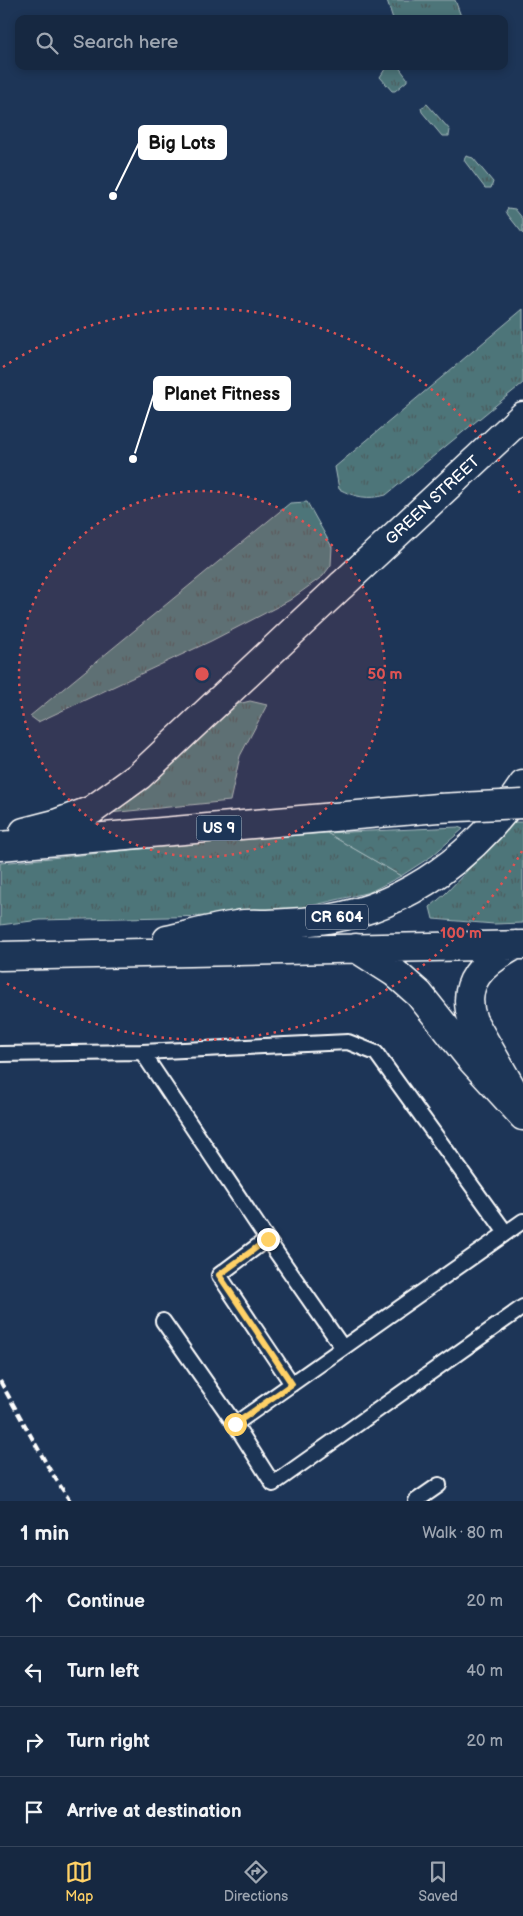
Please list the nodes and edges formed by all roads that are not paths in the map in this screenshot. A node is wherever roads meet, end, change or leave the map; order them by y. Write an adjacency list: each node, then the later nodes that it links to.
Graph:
1 (523, 416): 4 (main road, GREEN STREET)
2 (523, 785): 8 (main road, CR 604)
3 (523, 804): 5 (main road, US 9, bridge)
4 (0, 837)
5 (0, 846)
6 (519, 945): 7 (main road); 12 (main road)
7 (356, 948): 8 (main road); 13 (main road)
8 (107, 954): 9 (main road)
9 (0, 956)
10 (142, 1052): 11 (lane); 15 (lane); 16 (lane)
11 (0, 1054)
12 (523, 1108)
13 (523, 1116)
14 (521, 1226): 15 (lane)
15 (506, 1233): 19 (lane)
16 (268, 1239): 19 (lane); 20 (lane)
17 (523, 1307): 21 (lane)
18 (163, 1321): 21 (lane)
19 (343, 1348): 20 (lane)
20 (292, 1384): 21 (lane)
21 (235, 1424)
22 (439, 1485): 23 (lane)
23 (416, 1501)

